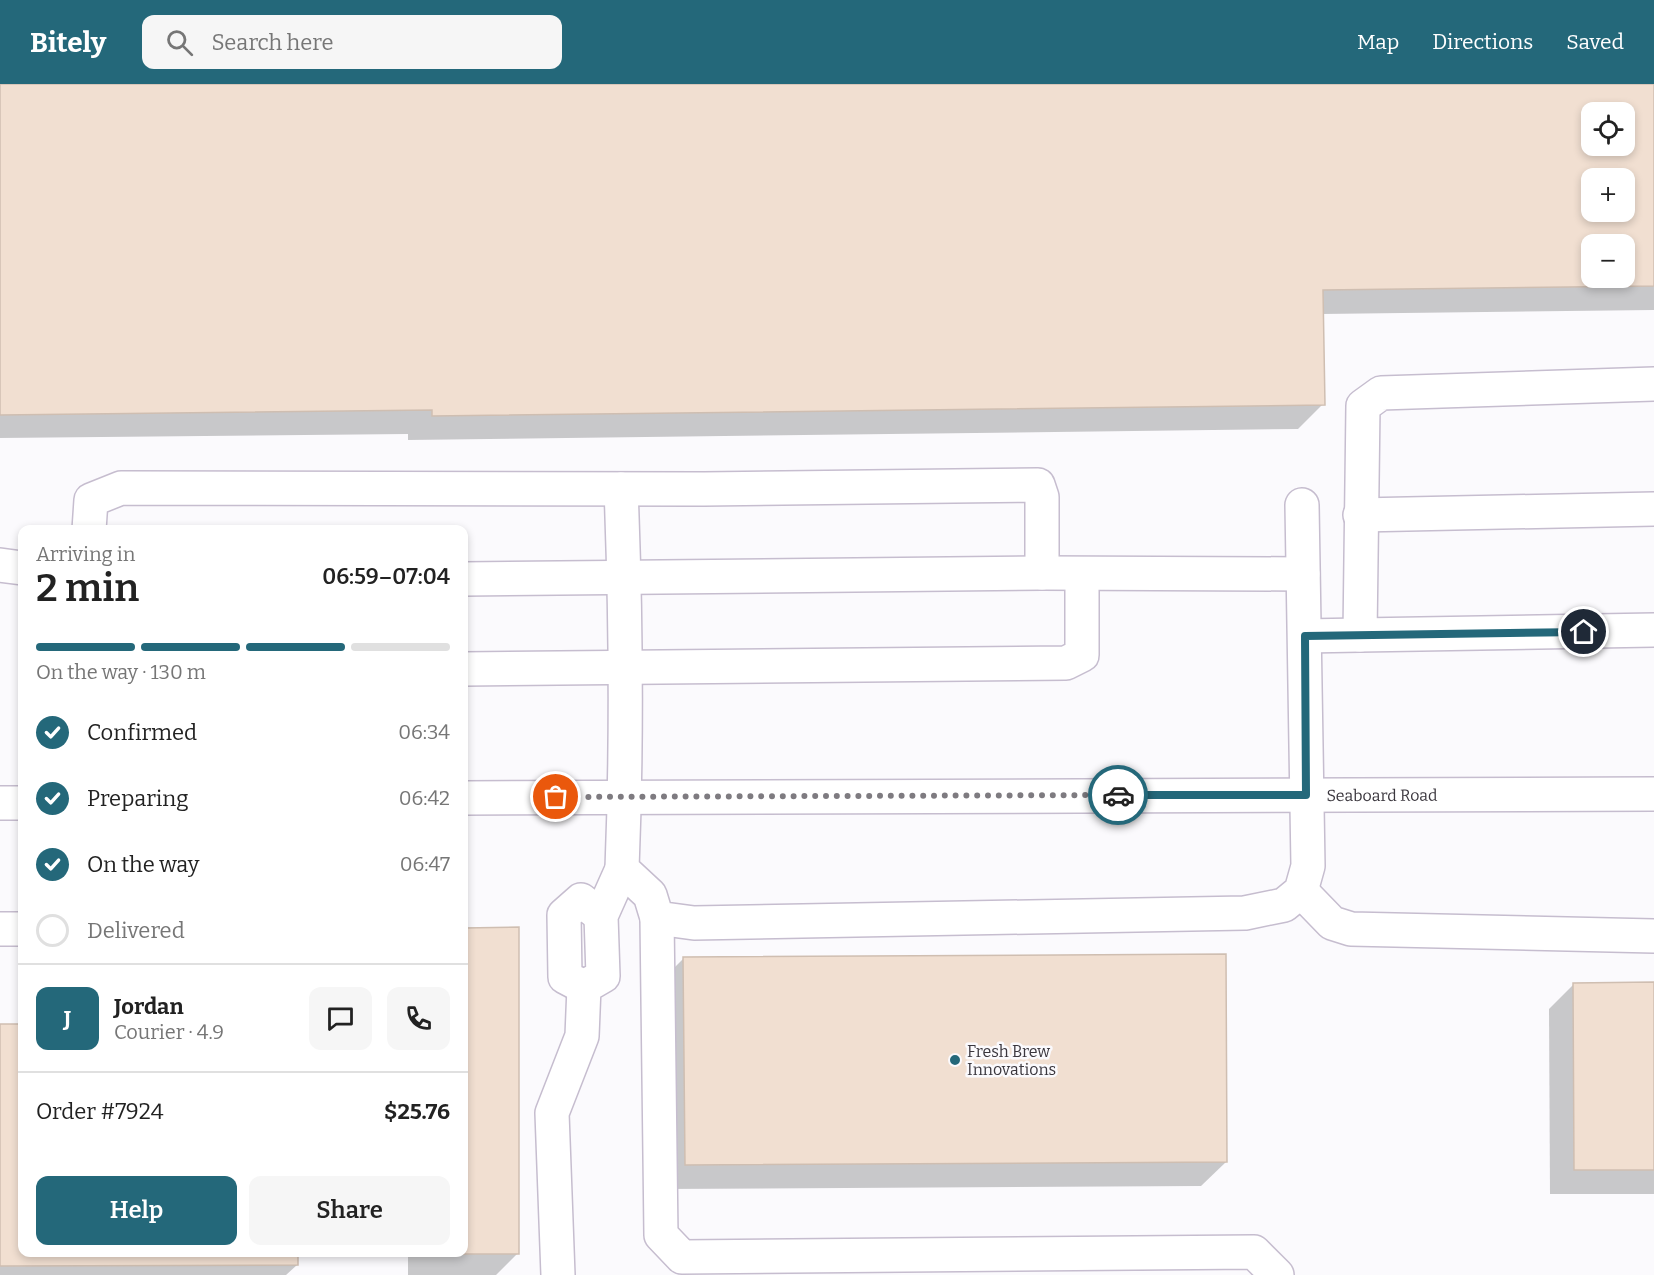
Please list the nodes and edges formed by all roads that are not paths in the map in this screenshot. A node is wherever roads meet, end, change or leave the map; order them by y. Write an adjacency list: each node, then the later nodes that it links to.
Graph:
1 (1654, 384): 5 (street)
2 (621, 489): 6 (street); 9 (street); 13 (street)
3 (1302, 505): 11 (street)
4 (1654, 509): 5 (street)
5 (1360, 515): 15 (street)
6 (89, 525)
7 (0, 565): 8 (street)
8 (18, 567)
9 (1042, 573): 10 (street); 13 (street)
10 (1082, 574): 11 (street); 17 (street)
11 (1303, 574): 16 (street)
12 (468, 579): 13 (street)
13 (625, 579): 17 (street)
14 (1654, 630): 15 (street)
15 (1360, 635): 16 (street)
16 (1305, 636): 20 (street)
17 (625, 666): 18 (street); 21 (street)
18 (468, 669)
19 (1654, 794): 20 (street, Seaboard Road)
20 (1306, 795): 21 (street, Seaboard Road); 26 (street)
21 (625, 796): 22 (street, Seaboard Road); 25 (street)
22 (468, 798)
23 (0, 803): 24 (street)
24 (18, 803)
25 (622, 869): 27 (street); 31 (street)
26 (1301, 891): 27 (street); 30 (street)
27 (657, 918): 32 (street)
28 (0, 929): 29 (street)
29 (18, 929)
30 (1654, 936)
31 (558, 1275)
32 (1277, 1275)

